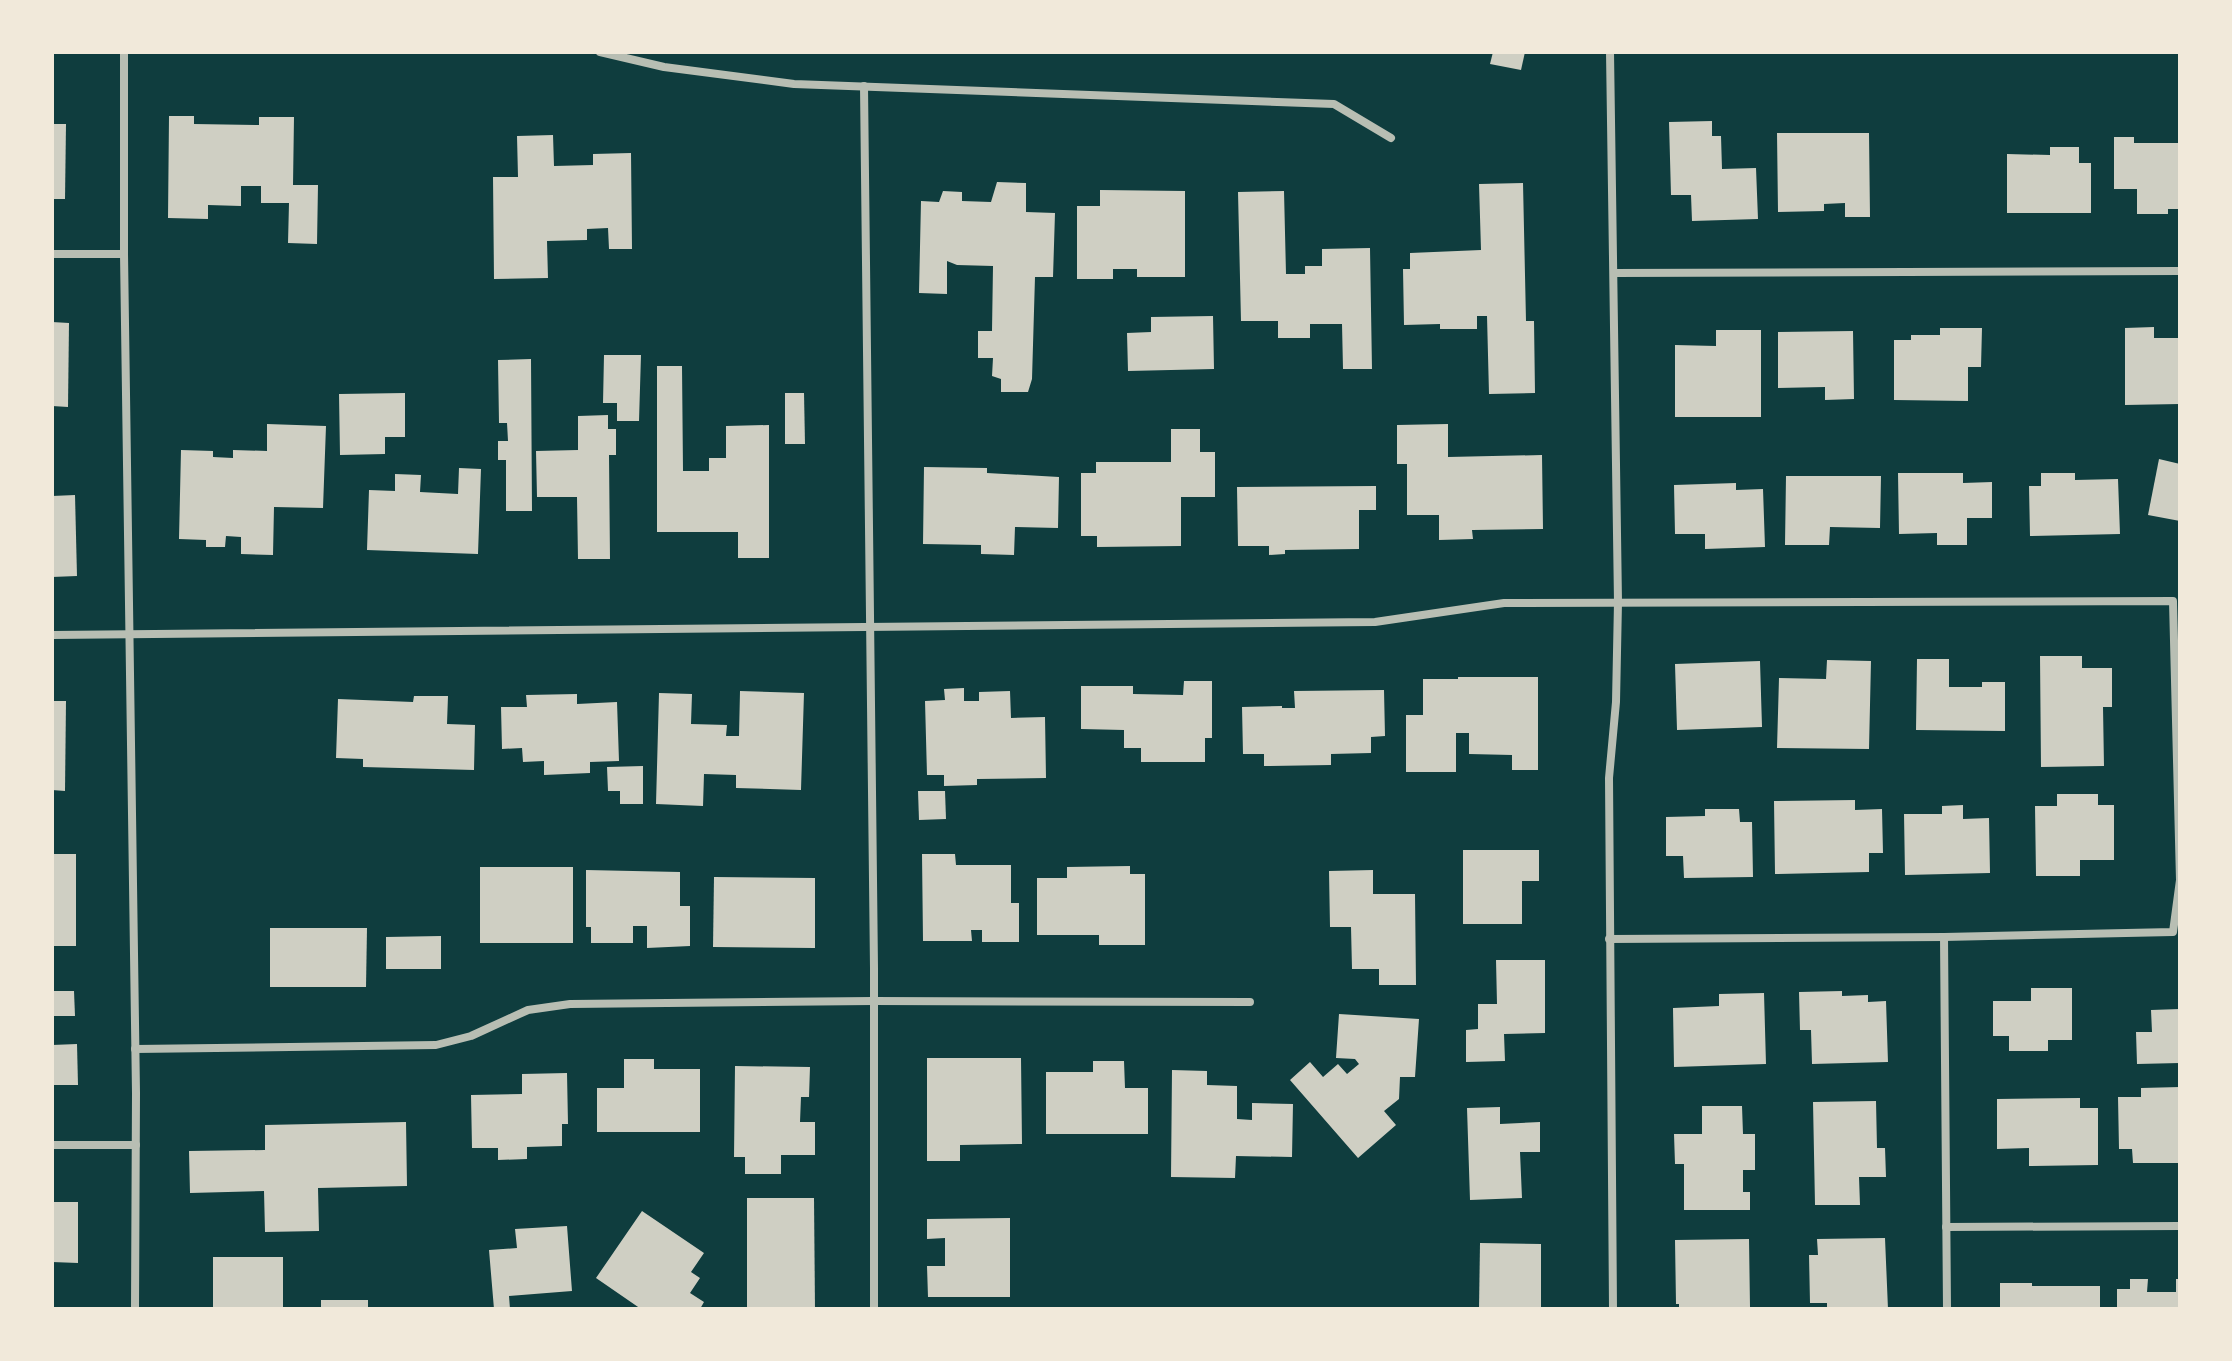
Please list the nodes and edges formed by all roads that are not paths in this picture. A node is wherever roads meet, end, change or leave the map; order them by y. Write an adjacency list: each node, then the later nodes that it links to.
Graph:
1 (124, 52): 7 (street)
2 (600, 52): 4 (street)
3 (1610, 52): 9 (street)
4 (864, 86): 5 (street); 11 (street)
5 (1391, 138)
6 (52, 254): 7 (street)
7 (124, 254): 12 (street)
8 (2180, 271): 9 (street)
9 (1614, 273): 10 (street)
10 (1618, 602): 11 (street); 14 (street); 15 (street)
11 (869, 627): 12 (street); 16 (street)
12 (128, 634): 13 (street); 18 (street)
13 (52, 635)
14 (1944, 937): 15 (street); 22 (street)
15 (1609, 939): 25 (street)
16 (873, 1001): 17 (street); 18 (street); 24 (street)
17 (1250, 1002)
18 (135, 1049): 20 (street)
19 (52, 1145): 20 (street)
20 (136, 1145): 23 (street)
21 (2180, 1226): 22 (street)
22 (1946, 1227): 26 (street)
23 (135, 1309)
24 (874, 1309)
25 (1613, 1309)
26 (1947, 1309)

